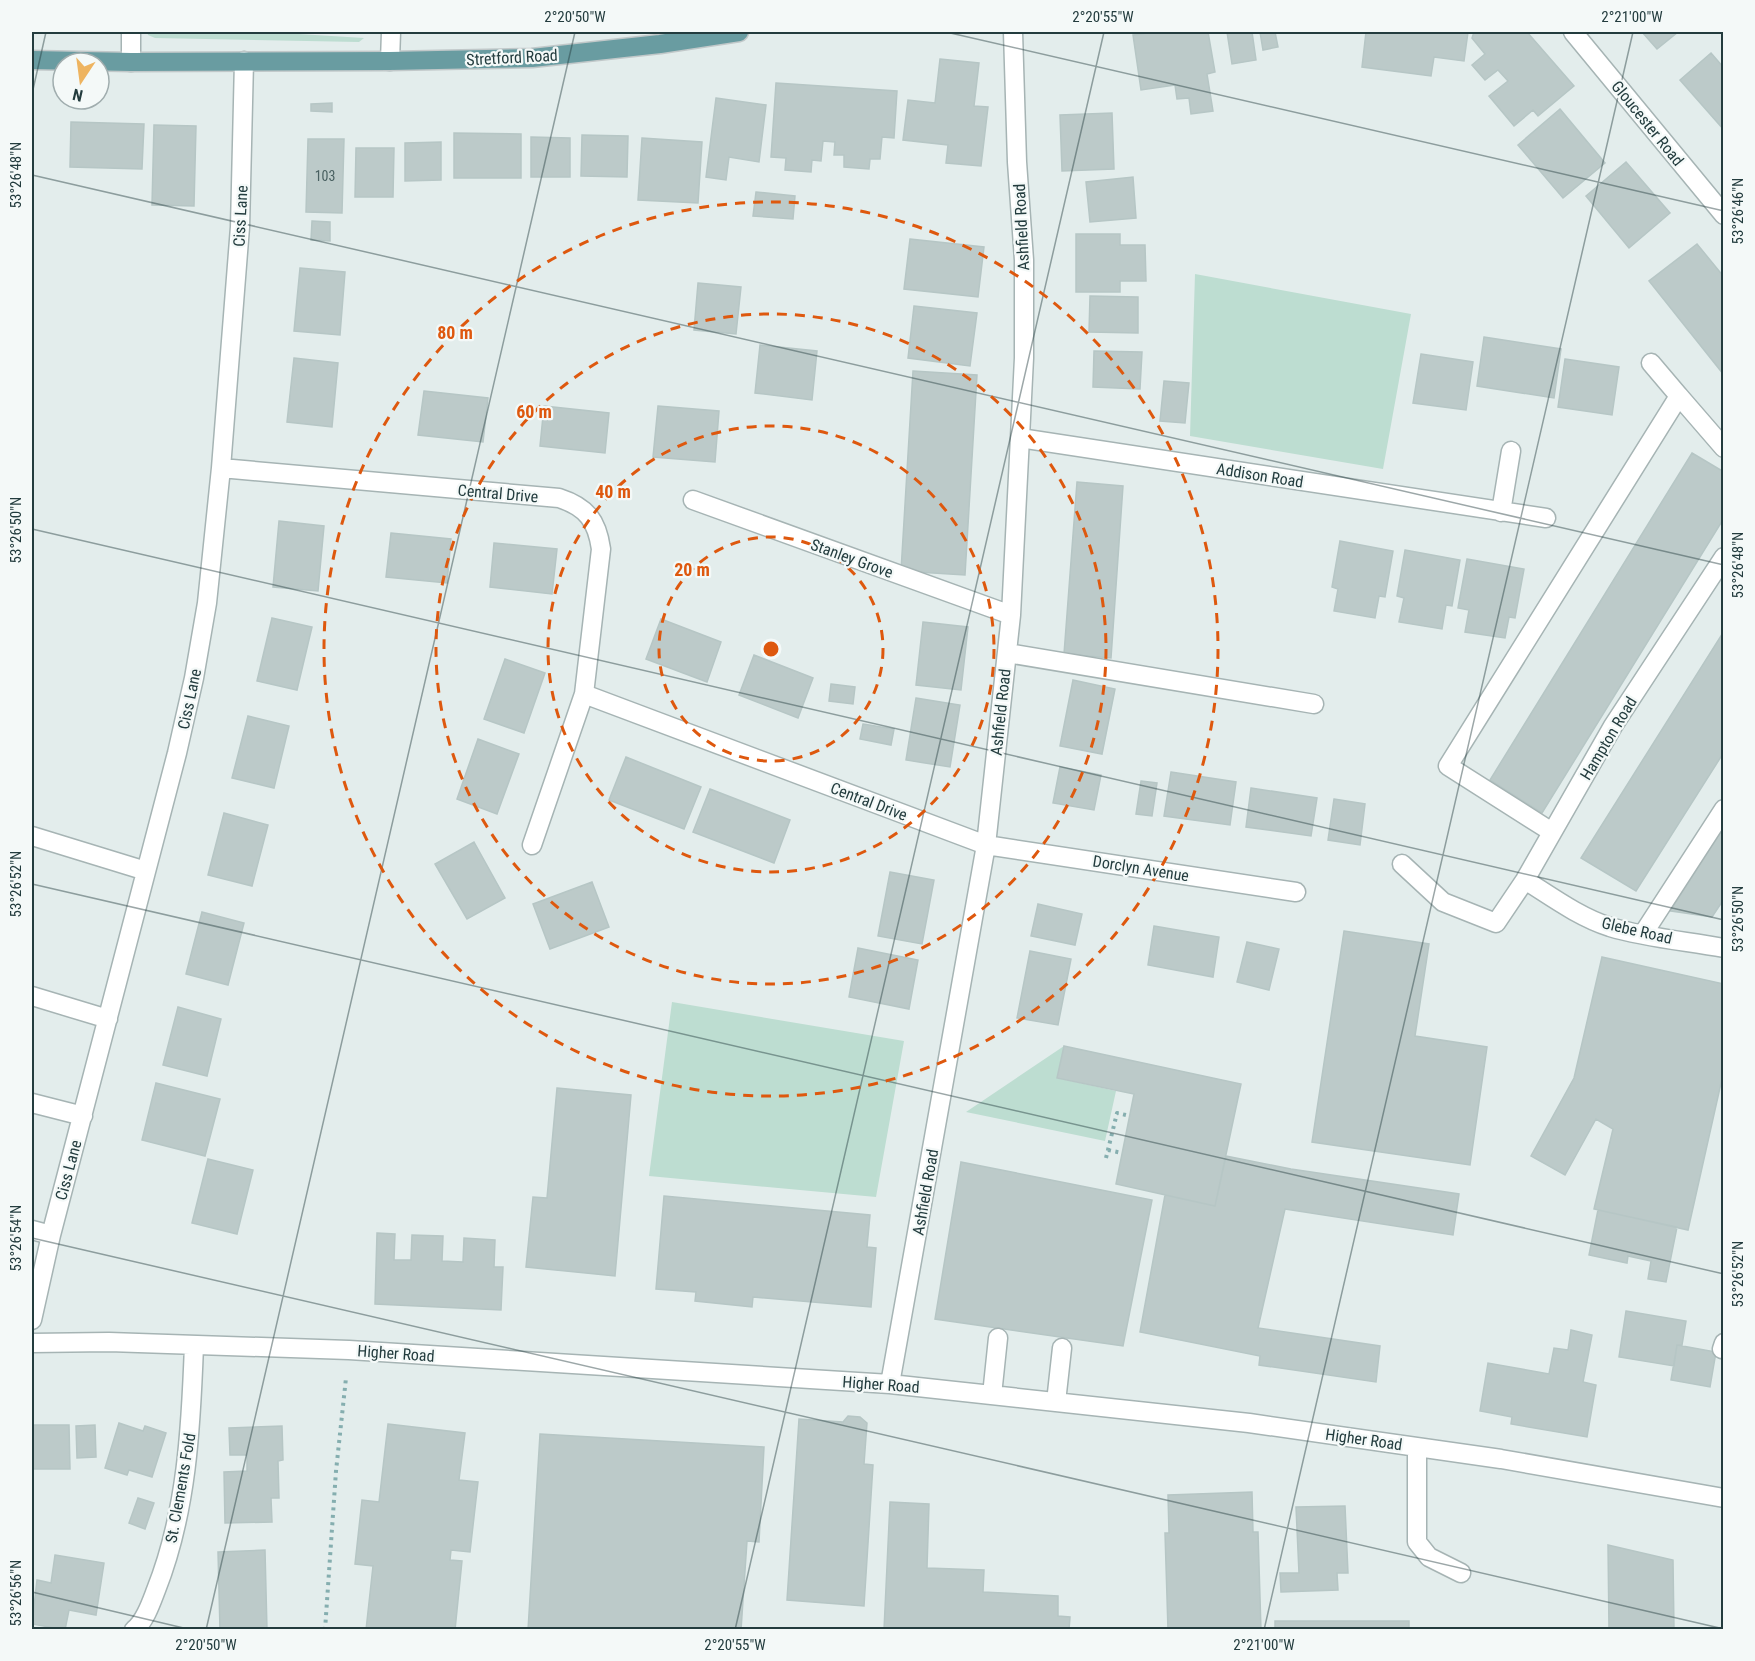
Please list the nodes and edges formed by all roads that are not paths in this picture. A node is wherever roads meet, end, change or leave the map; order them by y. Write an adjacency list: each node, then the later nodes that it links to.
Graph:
1 (131, 32): 9 (street)
2 (391, 32): 8 (street)
3 (739, 32): 8 (main road, Stretford Road)
4 (1013, 32): 13 (street, Ashfield Road)
5 (1573, 32): 10 (street, Gloucester Road)
6 (32, 60): 9 (main road, Stretford Road)
7 (244, 61): 8 (main road, Stretford Road); 9 (main road, Stretford Road); 16 (street, Ciss Lane)
8 (390, 61)
9 (130, 62)
10 (1724, 216)
11 (1651, 363): 12 (street)
12 (1679, 396): 14 (street); 26 (street)
13 (1020, 438): 18 (street, Addison Road); 21 (street, Ashfield Road)
14 (1724, 448)
15 (1511, 451): 18 (street)
16 (221, 468): 23 (street, Central Drive); 31 (street, Ciss Lane)
17 (693, 500): 21 (street, Stanley Grove)
18 (1501, 512): 19 (street, Addison Road)
19 (1546, 518)
20 (1724, 557): 26 (street, Hampton Road)
21 (1011, 615): 22 (street, Ashfield Road)
22 (1007, 653): 24 (street); 28 (street, Ashfield Road)
23 (584, 694): 28 (street, Central Drive); 29 (street, Central Drive)
24 (1314, 705)
25 (1724, 809): 34 (street)
26 (1552, 832): 32 (street, Hampton Road)
27 (32, 836): 31 (street)
28 (986, 844): 33 (street, Dorclyn Avenue); 47 (street, Ashfield Road)
29 (532, 845)
30 (1402, 864): 32 (street, Hampton Road)
31 (146, 871): 37 (street, Ciss Lane)
32 (1525, 880): 34 (street, Glebe Road)
33 (1296, 892)
34 (1643, 934): 35 (street, Glebe Road)
35 (1724, 948)
36 (32, 996): 37 (street)
37 (108, 1019): 39 (street, Ciss Lane)
38 (32, 1102): 39 (street)
39 (83, 1116): 41 (street, Ciss Lane)
40 (32, 1230): 41 (street)
41 (51, 1235): 42 (street, Ciss Lane)
42 (32, 1320)
43 (998, 1338): 48 (street)
44 (32, 1343): 45 (street, Higher Road)
45 (194, 1345): 47 (street, Higher Road); 53 (street, St. Clements Fold)
46 (1062, 1348): 49 (street)
47 (890, 1384): 48 (street, Higher Road)
48 (992, 1395): 49 (street, Higher Road)
49 (1056, 1402): 50 (street, Higher Road)
50 (1417, 1447): 51 (street, Higher Road); 52 (street)
51 (1724, 1498)
52 (1461, 1573)
53 (139, 1628)

